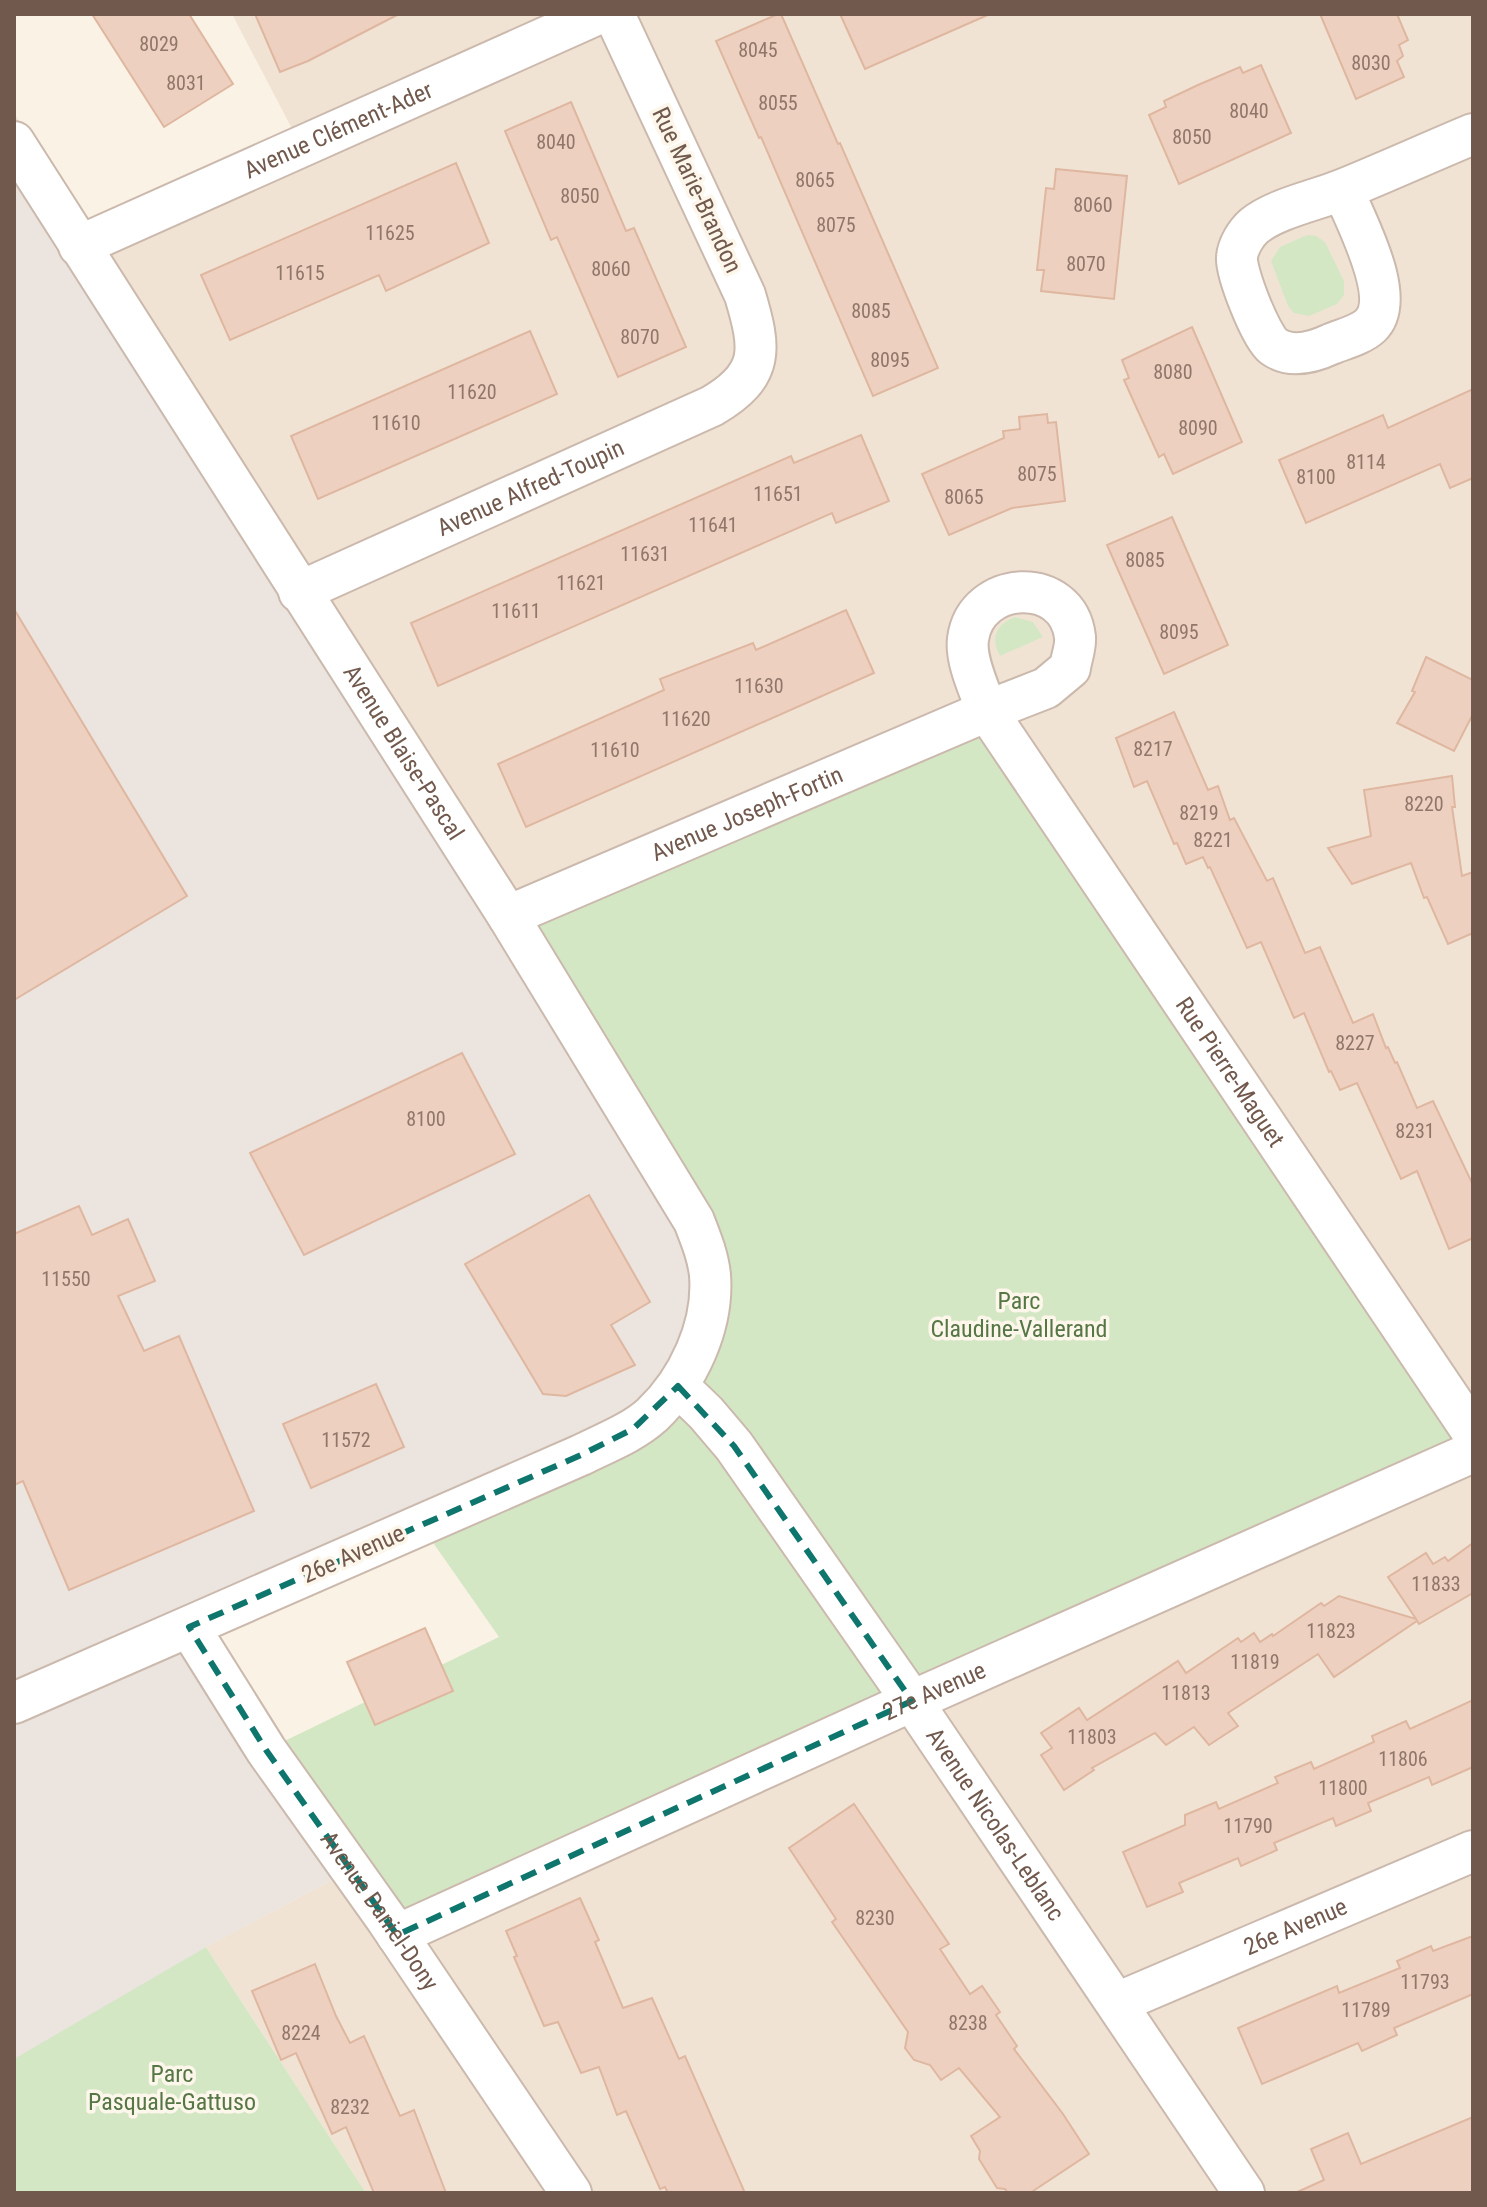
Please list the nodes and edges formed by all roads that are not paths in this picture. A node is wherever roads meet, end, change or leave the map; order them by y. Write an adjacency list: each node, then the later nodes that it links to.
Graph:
1 (598, 14): 6 (street, Avenue Clément-Ader)
2 (614, 14): 7 (street, Rue Marie-Brandon)
3 (1473, 134): 5 (street)
4 (14, 142): 6 (street, Avenue Blaise-Pascal)
5 (1343, 190)
6 (79, 246): 8 (street, Avenue Blaise-Pascal)
7 (752, 372): 8 (street, Avenue Alfred-Toupin)
8 (299, 592): 10 (street, Avenue Blaise-Pascal)
9 (987, 711): 10 (street, Avenue Joseph-Fortin); 12 (street, Rue Pierre-Maguet)
10 (508, 916): 11 (street, Avenue Blaise-Pascal)
11 (678, 1386): 14 (street, 26e Avenue); 15 (street, Avenue Nicolas-Leblanc)
12 (1473, 1433)
13 (1473, 1452): 15 (street, 27e Avenue)
14 (189, 1627): 16 (street, 26e Avenue); 18 (street, Avenue Daniel-Dony)
15 (912, 1701): 18 (street, 27e Avenue); 19 (street, Avenue Nicolas-Leblanc)
16 (14, 1703)
17 (1473, 1851): 19 (street, 26e Avenue)
18 (397, 1935): 20 (street, Avenue Daniel-Dony)
19 (1117, 2003): 21 (street, Avenue Nicolas-Leblanc)
20 (571, 2193)
21 (1244, 2193)

